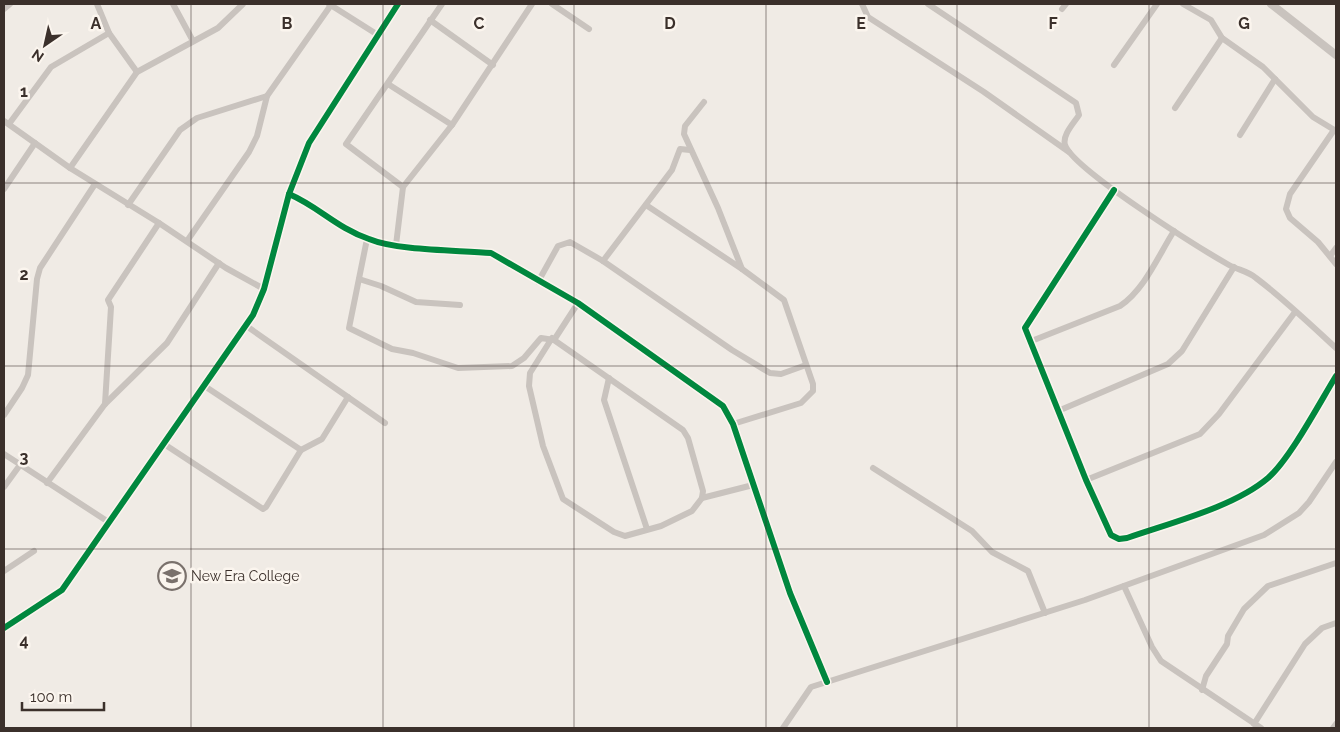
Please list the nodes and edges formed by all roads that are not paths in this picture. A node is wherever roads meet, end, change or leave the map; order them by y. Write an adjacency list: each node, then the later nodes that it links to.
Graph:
1 (10, 4): 16 (street)
2 (97, 4): 19 (street)
3 (173, 4): 22 (street)
4 (243, 4): 22 (street)
5 (330, 4): 20 (street); 29 (street)
6 (398, 4): 20 (street)
7 (442, 4): 17 (street)
8 (532, 4): 24 (street)
9 (552, 4): 15 (street)
10 (862, 4): 38 (street)
11 (928, 4): 38 (street)
12 (1157, 4): 25 (street)
13 (1184, 4): 21 (street)
14 (1271, 4): 23 (street)
15 (563, 7): 18 (street)
16 (4, 10)
17 (430, 20): 24 (street); 28 (street)
18 (589, 29)
19 (109, 33): 26 (street); 32 (street)
20 (378, 35): 44 (street)
21 (1222, 38): 27 (street); 31 (street)
22 (193, 42): 26 (street)
23 (1336, 55)
24 (493, 65): 33 (street)
25 (1114, 65)
26 (137, 72): 39 (street)
27 (1275, 80): 34 (street); 35 (street)
28 (388, 84): 33 (street); 41 (street)
29 (267, 96): 45 (street); 50 (street)
30 (704, 102): 37 (street)
31 (1174, 108)
32 (6, 122): 36 (street)
33 (452, 125): 41 (street)
34 (1335, 130): 53 (street)
35 (1240, 135)
36 (35, 143): 39 (street); 42 (street)
37 (690, 150): 46 (street); 58 (street)
38 (1070, 152): 43 (street)
39 (70, 168): 40 (street)
40 (95, 184): 45 (street); 76 (street)
41 (403, 186): 51 (street)
42 (4, 190)
43 (1114, 190): 48 (street); 67 (street)
44 (289, 194): 49 (street); 61 (street)
45 (128, 205): 47 (street)
46 (646, 205): 54 (street); 58 (street)
47 (160, 222): 50 (street); 74 (street)
48 (1174, 231): 57 (street); 67 (street)
49 (368, 239): 51 (street); 59 (street)
50 (187, 241): 55 (street)
51 (396, 245): 60 (street)
52 (1336, 248): 53 (street)
53 (1330, 256): 56 (street)
54 (603, 261): 60 (street); 69 (street)
55 (219, 263): 61 (street); 74 (street)
56 (1336, 264)
57 (1234, 267): 64 (street); 75 (street)
58 (742, 269): 69 (street)
59 (359, 279): 63 (street); 66 (street)
60 (538, 282): 62 (street)
61 (264, 289): 65 (street)
62 (578, 303): 66 (street); 78 (street)
63 (460, 305)
64 (1295, 312): 68 (street); 85 (street)
65 (246, 325): 72 (street); 73 (street)
66 (553, 339): 71 (street); 91 (street)
67 (1030, 342): 75 (street)
68 (1336, 348)
69 (806, 365): 78 (street)
70 (1336, 376): 85 (street)
71 (609, 378): 89 (street); 91 (street)
72 (203, 385): 79 (street); 80 (street)
73 (348, 397): 77 (street); 80 (street)
74 (106, 404): 86 (street)
75 (1058, 411): 85 (street)
76 (4, 415)
77 (385, 423)
78 (733, 424): 87 (street)
79 (164, 444): 80 (street); 90 (street)
80 (301, 450)
81 (4, 454): 83 (street)
82 (1336, 462): 95 (street)
83 (20, 465): 86 (street); 88 (street)
84 (873, 468): 96 (street)
85 (1086, 480)
86 (47, 483): 90 (street)
87 (753, 485): 89 (street); 99 (street)
88 (4, 488)
89 (702, 498): 91 (street)
90 (110, 523): 98 (street)
91 (646, 529)
92 (34, 551): 94 (street)
93 (1336, 563): 100 (street)
94 (4, 571)
95 (1124, 586): 96 (street); 100 (street)
96 (1045, 613): 99 (street)
97 (1336, 623): 101 (street)
98 (4, 628)
99 (827, 682): 103 (street)
100 (1202, 690): 101 (street)
101 (1254, 724): 104 (street)
102 (1336, 724): 105 (street)
103 (783, 728)
104 (1261, 728)
105 (1333, 728)

